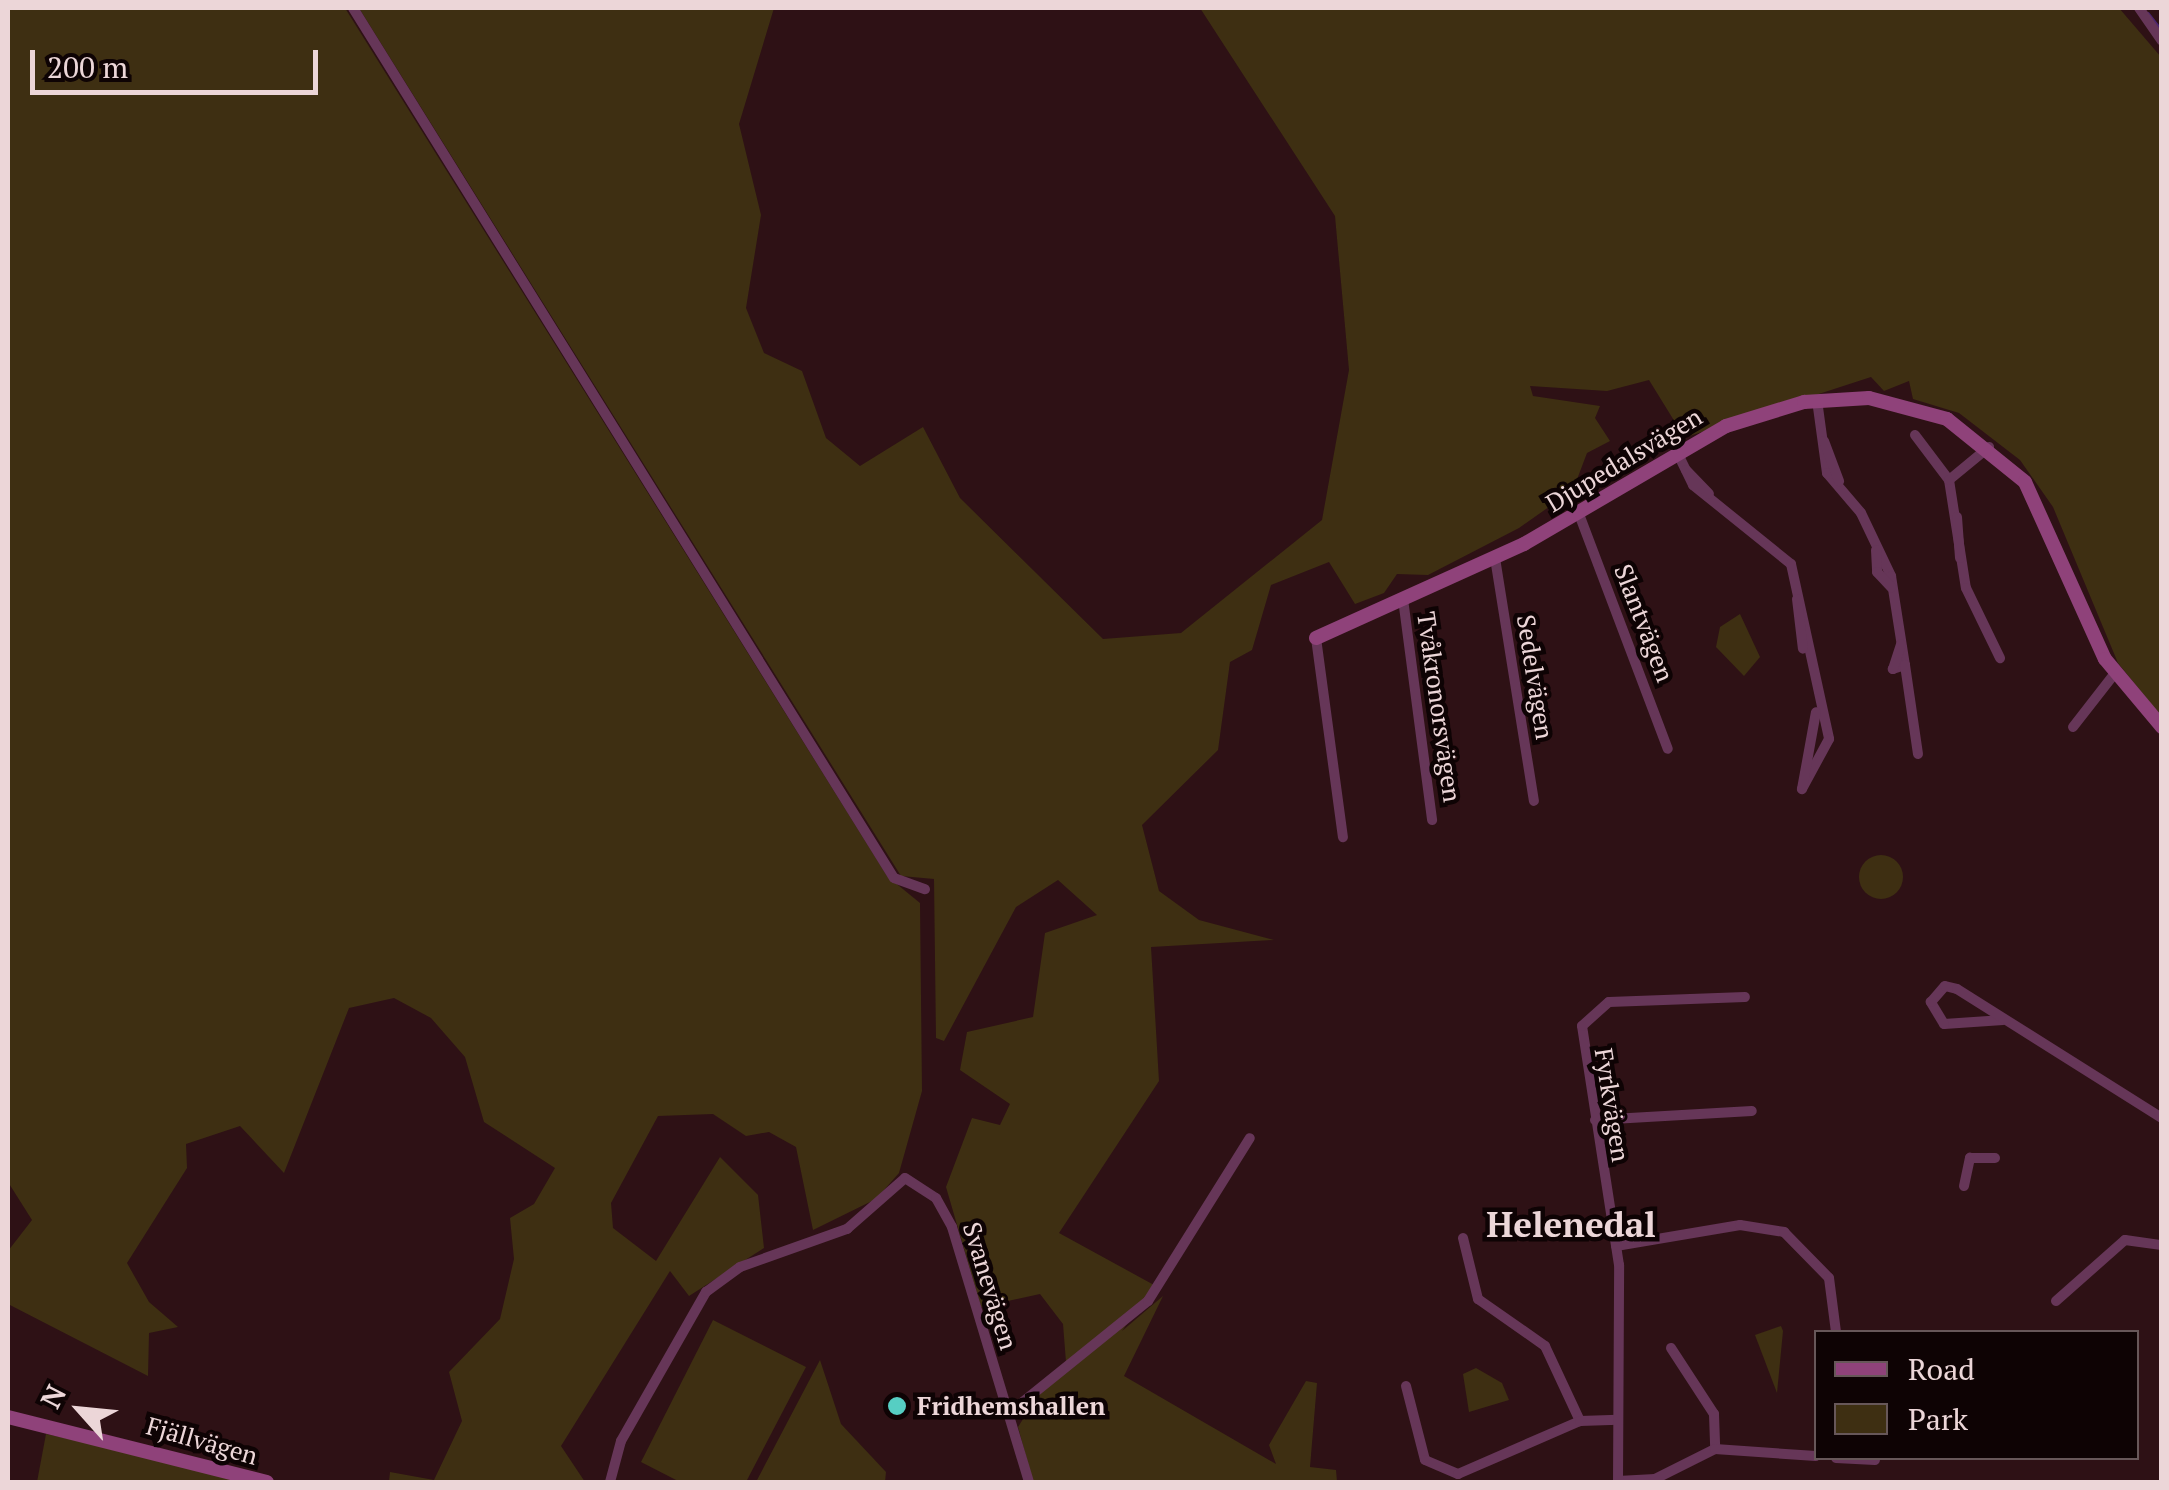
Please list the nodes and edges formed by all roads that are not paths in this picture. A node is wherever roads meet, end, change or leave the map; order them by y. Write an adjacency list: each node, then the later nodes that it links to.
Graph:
1 (353, 8): 25 (street)
2 (2138, 8): 3 (street)
3 (2162, 41)
4 (1817, 400): 6 (street, Djupedalsvägen); 7 (street, Djupedalsvägen); 21 (street)
5 (1915, 435): 8 (street)
6 (1989, 447): 8 (street); 14 (street, Djupedalsvägen)
7 (1676, 451): 9 (street, Djupedalsvägen); 15 (street)
8 (1949, 480): 13 (street)
9 (1579, 514): 10 (street, Djupedalsvägen); 20 (street, Slantvägen)
10 (1495, 558): 11 (street, Djupedalsvägen); 22 (street, Sedelvägen)
11 (1403, 599): 12 (street, Djupedalsvägen); 23 (street, Tvåkronorsvägen)
12 (1316, 638): 24 (street)
13 (2000, 658)
14 (2115, 673): 16 (street); 17 (street, Djupedalsvägen)
15 (1816, 707): 18 (street); 19 (street)
16 (2073, 727)
17 (2162, 727)
18 (1813, 744): 19 (street); 19 (street)
19 (1829, 745)
20 (1668, 749)
21 (1918, 754)
22 (1534, 801)
23 (1432, 820)
24 (1343, 837)
25 (925, 889)
26 (1745, 997): 30 (street, Fyrkvägen)
27 (2004, 1020): 27 (street); 29 (street)
28 (1752, 1111): 30 (street)
29 (2162, 1118)
30 (1594, 1120): 36 (street, Fyrkvägen)
31 (1250, 1138): 41 (street)
32 (1995, 1158): 33 (street)
33 (1964, 1186)
34 (1463, 1238): 44 (street)
35 (2162, 1245): 37 (street)
36 (1616, 1246): 38 (street); 43 (street, Fyrkvägen)
37 (2056, 1301)
38 (1836, 1330)
39 (1671, 1348): 45 (street)
40 (1406, 1386): 44 (street)
41 (1008, 1414): 48 (street, Svanevägen); 49 (street, Svanevägen)
42 (8, 1417): 47 (street, Fjällvägen)
43 (1618, 1420): 44 (street); 50 (street, Fyrkvägen)
44 (1580, 1421)
45 (1715, 1449): 46 (street); 50 (street)
46 (1814, 1456)
47 (267, 1482)
48 (610, 1482)
49 (1029, 1482)
50 (1618, 1482)

